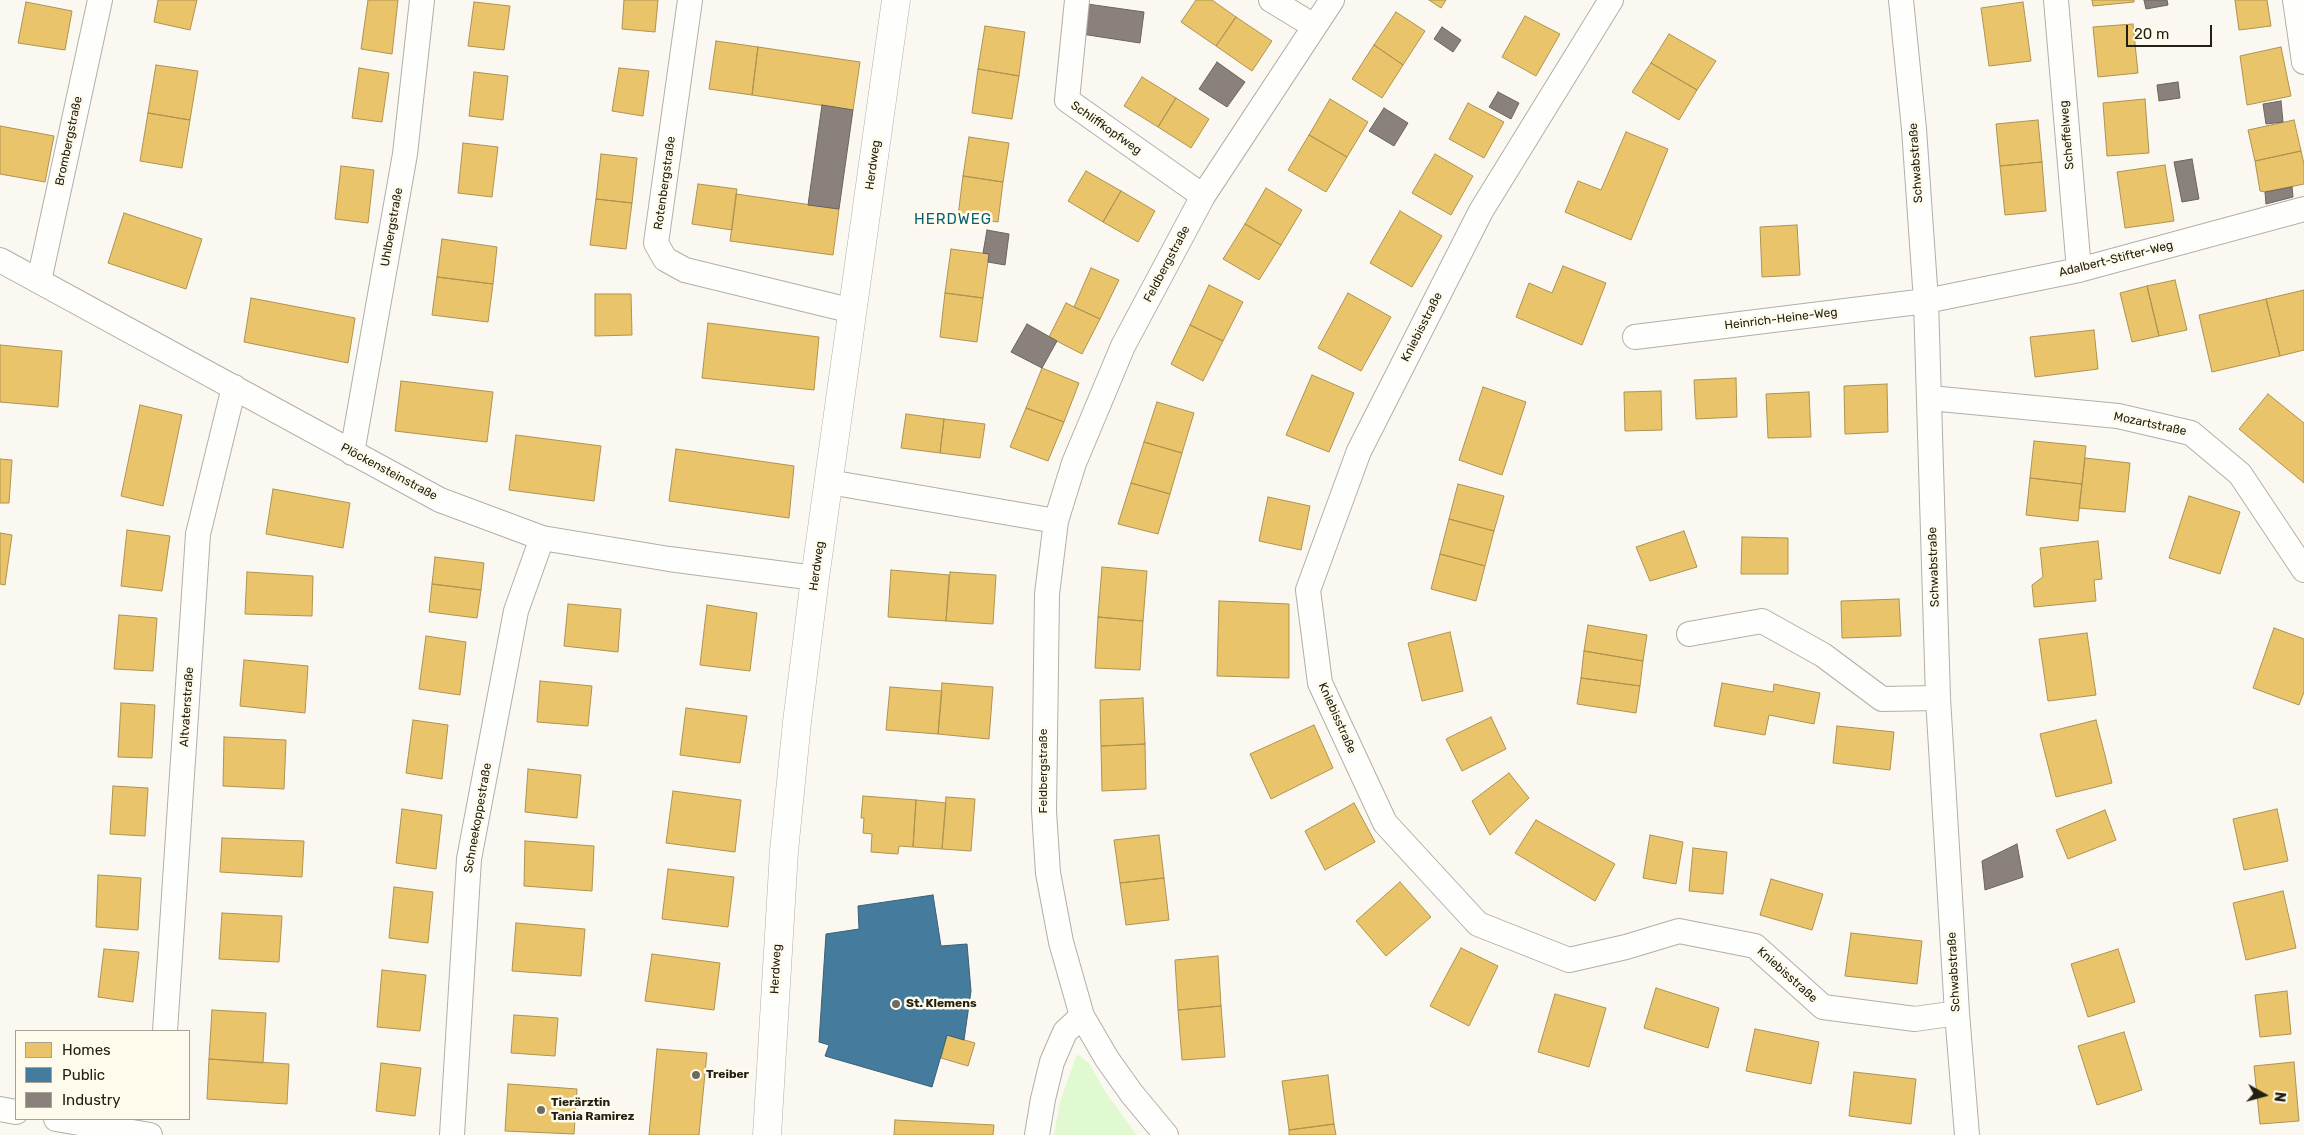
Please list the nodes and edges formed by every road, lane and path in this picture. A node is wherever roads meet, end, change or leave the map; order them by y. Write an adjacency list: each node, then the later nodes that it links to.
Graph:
1 (100, 0): 18 (street, Brombergstraße)
2 (422, 0): 24 (street, Uhlbergstraße)
3 (690, 0): 20 (street, Rotenbergstraße)
4 (896, 0): 20 (street, Herdweg)
5 (1077, 0): 14 (street, Schliffkopfweg)
6 (1271, 0): 12 (street)
7 (1332, 0): 12 (street, Feldbergstraße)
8 (1611, 0): 32 (street, Kniebisstraße)
9 (1901, 0): 19 (street, Schwabstraße)
10 (2056, 0): 17 (street, Scheffelweg)
11 (2295, 0): 13 (street)
12 (1314, 26): 14 (street, Feldbergstraße)
13 (2304, 62)
14 (1203, 196): 26 (street, Feldbergstraße)
15 (2304, 209): 17 (street, Adalbert-Stifter-Weg)
16 (0, 260): 18 (street, Plöckensteinstraße)
17 (2079, 270): 19 (street, Adalbert-Stifter-Weg)
18 (39, 281): 22 (street, Plöckensteinstraße)
19 (1926, 301): 21 (street, Heinrich-Heine-Weg); 23 (street, Schwabstraße)
20 (853, 311): 25 (street, Herdweg)
21 (1635, 338)
22 (234, 387): 24 (street, Plöckensteinstraße); 34 (street, Altvaterstraße)
23 (1930, 398): 28 (street, Mozartstraße); 31 (street, Schwabstraße)
24 (352, 453): 27 (street, Plöckensteinstraße)
25 (829, 482): 26 (street); 29 (street, Herdweg)
26 (1056, 522): 33 (street, Feldbergstraße)
27 (542, 538): 29 (street, Plöckensteinstraße); 41 (street, Schneekoppestraße)
28 (2304, 570)
29 (815, 578): 42 (street, Herdweg)
30 (1689, 634): 31 (street)
31 (1938, 698): 32 (street, Schwabstraße)
32 (1957, 1013): 45 (street, Schwabstraße)
33 (1082, 1016): 43 (street); 44 (street, Feldbergstraße)
34 (166, 1030)
35 (0, 1109): 36 (street)
36 (15, 1112)
37 (62, 1120): 39 (street)
38 (160, 1120): 40 (street)
39 (150, 1135)
40 (159, 1135)
41 (452, 1135)
42 (767, 1135)
43 (1037, 1135)
44 (1166, 1135)
45 (1967, 1135)

